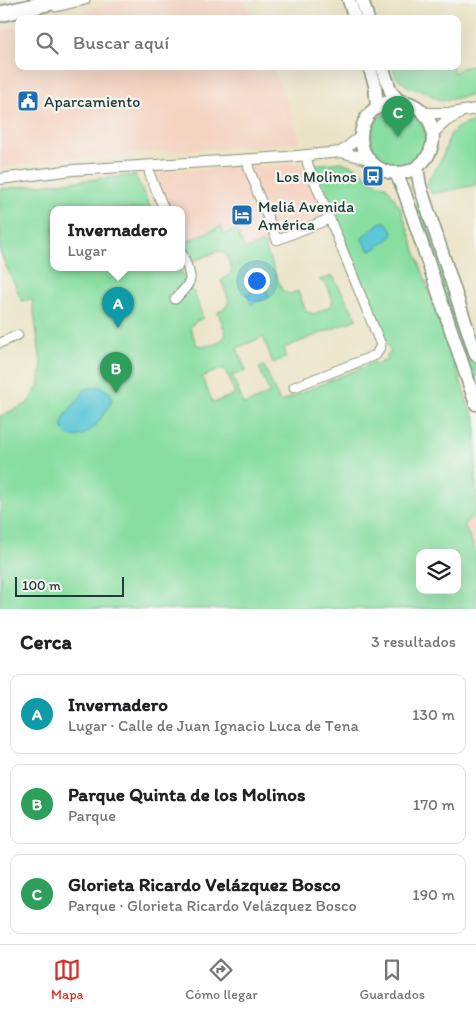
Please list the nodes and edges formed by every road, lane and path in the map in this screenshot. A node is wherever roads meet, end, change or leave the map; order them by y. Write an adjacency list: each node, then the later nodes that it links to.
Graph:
1 (61, 0): 5 (highway)
2 (85, 0): 6 (street)
3 (349, 0): 7 (main road)
4 (362, 0): 8 (main road)
5 (0, 14)
6 (24, 15)
7 (354, 15)
8 (367, 15)
9 (15, 17): 10 (street)
10 (0, 21)
11 (370, 70): 14 (main road)
12 (383, 70): 13 (main road)
13 (400, 102): 14 (main road); 16 (main road)
14 (377, 108): 18 (main road)
15 (473, 110): 16 (street); 17 (street)
16 (423, 113): 17 (main road)
17 (432, 134): 24 (main road)
18 (361, 136): 19 (street); 22 (main road)
19 (341, 152): 20 (street); 22 (street)
20 (306, 155): 21 (street); 28 (street)
21 (247, 159): 23 (street); 28 (street)
22 (368, 159): 25 (main road)
23 (148, 165): 26 (street); 27 (street)
24 (417, 167): 25 (main road); 33 (main road)
25 (396, 173): 35 (main road)
26 (0, 179)
27 (163, 206)
28 (329, 219): 34 (street)
29 (185, 262): 30 (street)
30 (175, 298)
31 (18, 335): 32 (street)
32 (0, 343)
33 (476, 355)
34 (294, 387)
35 (476, 404)

